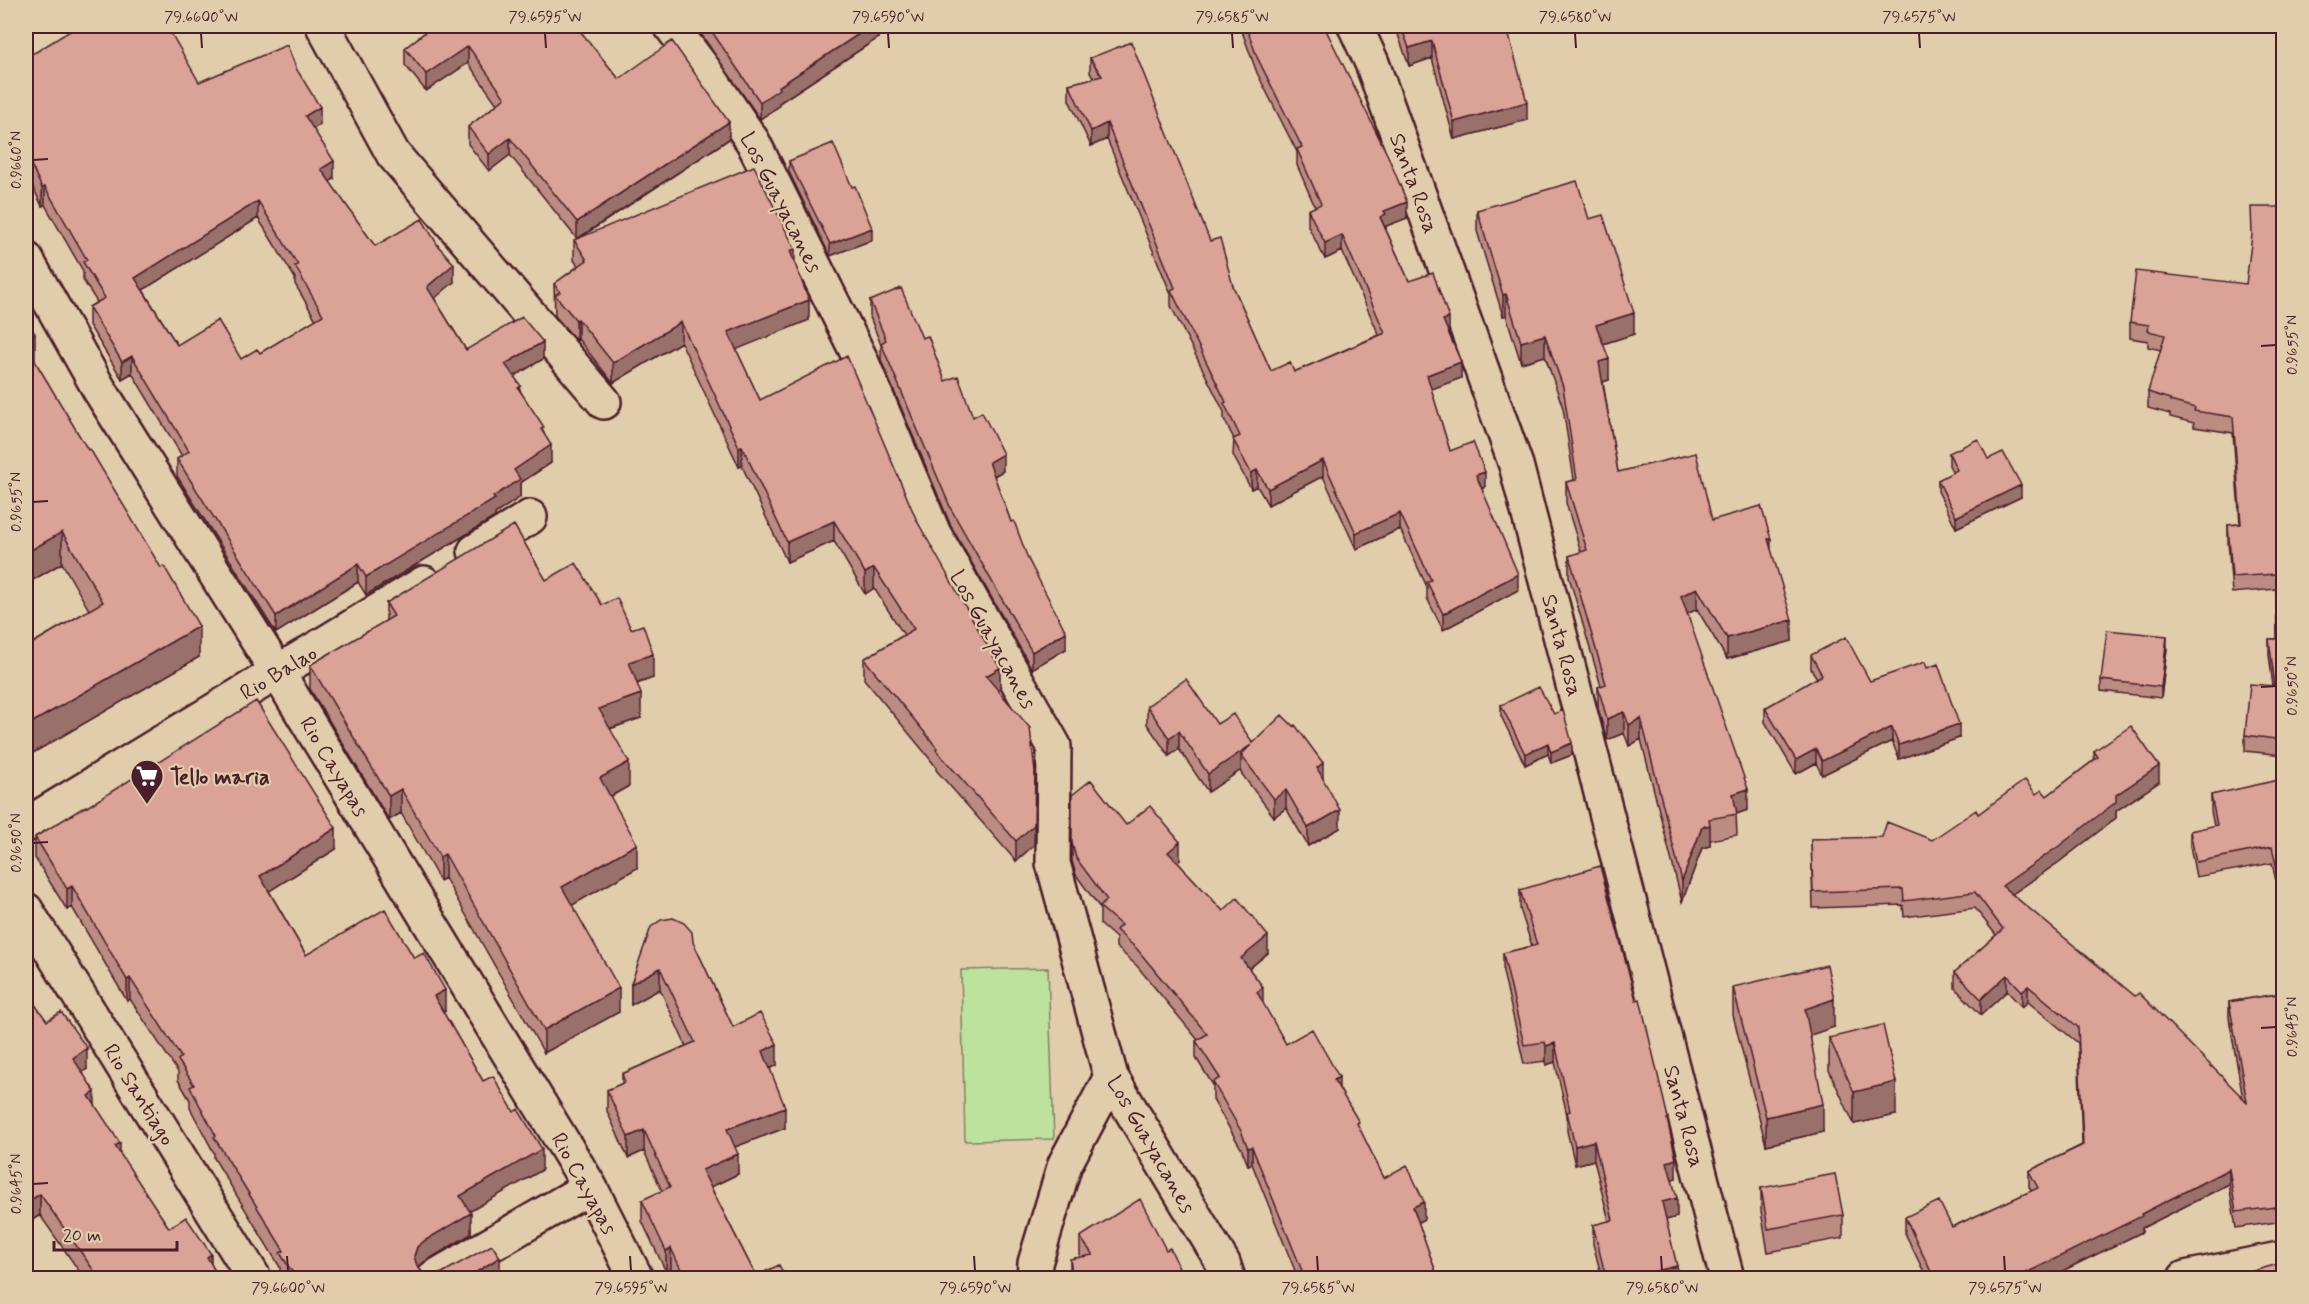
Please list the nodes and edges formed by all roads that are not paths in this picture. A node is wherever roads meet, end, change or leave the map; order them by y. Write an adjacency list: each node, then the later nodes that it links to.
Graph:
1 (70, 26): 5 (street)
2 (323, 26): 7 (street)
3 (671, 26): 12 (street, Los Guayacanes)
4 (1355, 26): 20 (street, Santa Rosa)
5 (32, 50)
6 (26, 259): 9 (street, Rio Cayapas)
7 (604, 402)
8 (530, 517): 9 (street, Rio Balao)
9 (278, 673): 10 (street, Rio Balao); 13 (street, Rio Cayapas)
10 (26, 825)
11 (26, 910): 15 (street, Rio Santiago)
12 (1111, 1077): 18 (street); 19 (street, Los Guayacanes)
13 (590, 1187): 16 (street); 17 (street, Rio Cayapas)
14 (2283, 1258): 21 (street)
15 (254, 1278)
16 (433, 1278)
17 (636, 1278)
18 (1034, 1278)
19 (1228, 1278)
20 (1727, 1278)
21 (2185, 1278)

